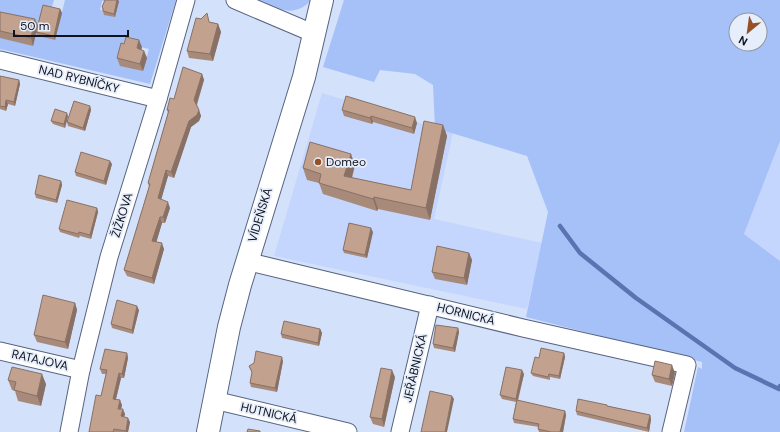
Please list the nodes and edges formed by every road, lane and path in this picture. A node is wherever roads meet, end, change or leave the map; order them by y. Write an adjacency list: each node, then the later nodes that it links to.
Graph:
1 (186, 0): 6 (street, ŽIŽKOVA)
2 (235, 0): 4 (street)
3 (322, 0): 4 (main road, VÍDEŇSKÁ)
4 (315, 34): 7 (main road, VÍDEŇSKÁ)
5 (0, 60): 6 (street, NAD RYBNÍČKY)
6 (158, 99): 10 (street, ŽIŽKOVA)
7 (246, 261): 8 (street, HORNICKÁ); 11 (main road, VÍDEŇSKÁ)
8 (430, 305): 15 (street, JEŘÁBNICKÁ); 16 (street, HORNICKÁ)
9 (0, 351): 10 (street, RATAJOVA)
10 (81, 370): 12 (street, ŽIŽKOVA)
11 (214, 400): 13 (main road, VÍDEŇSKÁ); 14 (street, HUTNICKÁ)
12 (69, 432)
13 (208, 432)
14 (348, 432)
15 (400, 432)
16 (671, 432)

